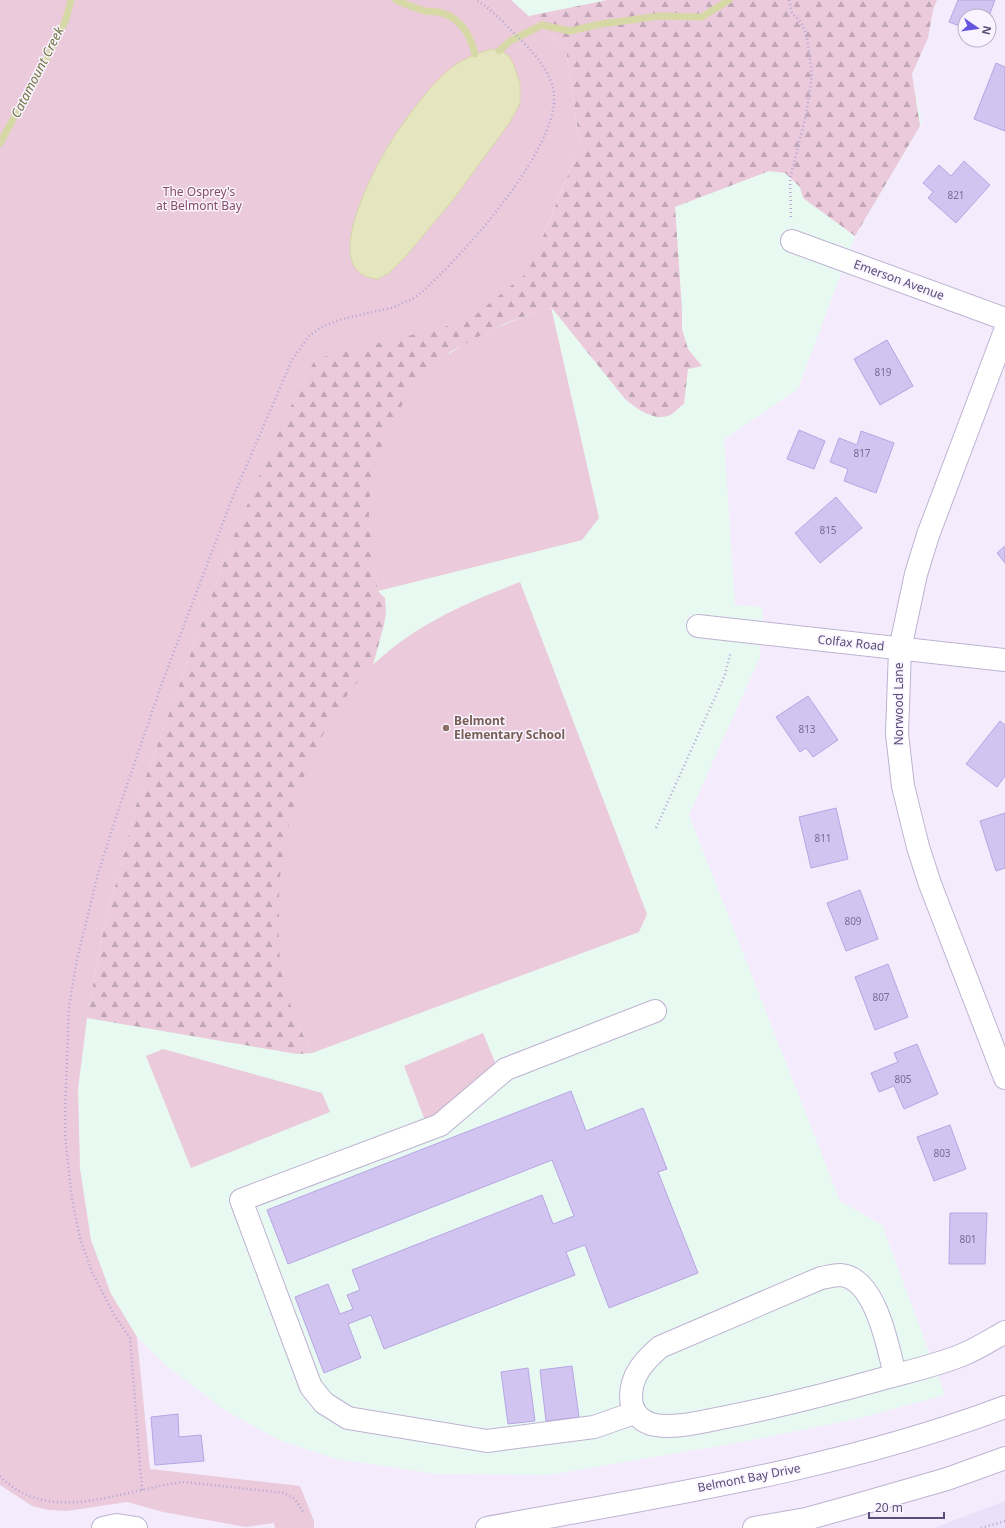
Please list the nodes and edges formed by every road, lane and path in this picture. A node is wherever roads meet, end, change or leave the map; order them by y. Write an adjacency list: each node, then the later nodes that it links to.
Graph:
1 (475, 0): 19 (path)
2 (789, 0): 3 (path)
3 (792, 241): 4 (street, Emerson Avenue)
4 (1005, 318)
5 (1005, 331): 8 (street, Norwood Lane)
6 (698, 626): 7 (street, Colfax Road)
7 (732, 630): 8 (street, Colfax Road); 10 (path)
8 (900, 648): 9 (street, Colfax Road); 12 (street, Norwood Lane)
9 (1005, 660)
10 (656, 828)
11 (655, 1011): 16 (street)
12 (1005, 1078)
13 (1005, 1332): 14 (street)
14 (895, 1375): 16 (street); 16 (street)
15 (1005, 1407): 24 (street, Belmont Bay Drive)
16 (634, 1412)
17 (1005, 1458): 25 (street)
18 (0, 1476): 19 (path)
19 (142, 1490): 20 (path)
20 (304, 1513)
21 (1005, 1521): 26 (path)
22 (103, 1528): 23 (street)
23 (136, 1528)
24 (487, 1528)
25 (754, 1528)
26 (981, 1528)

